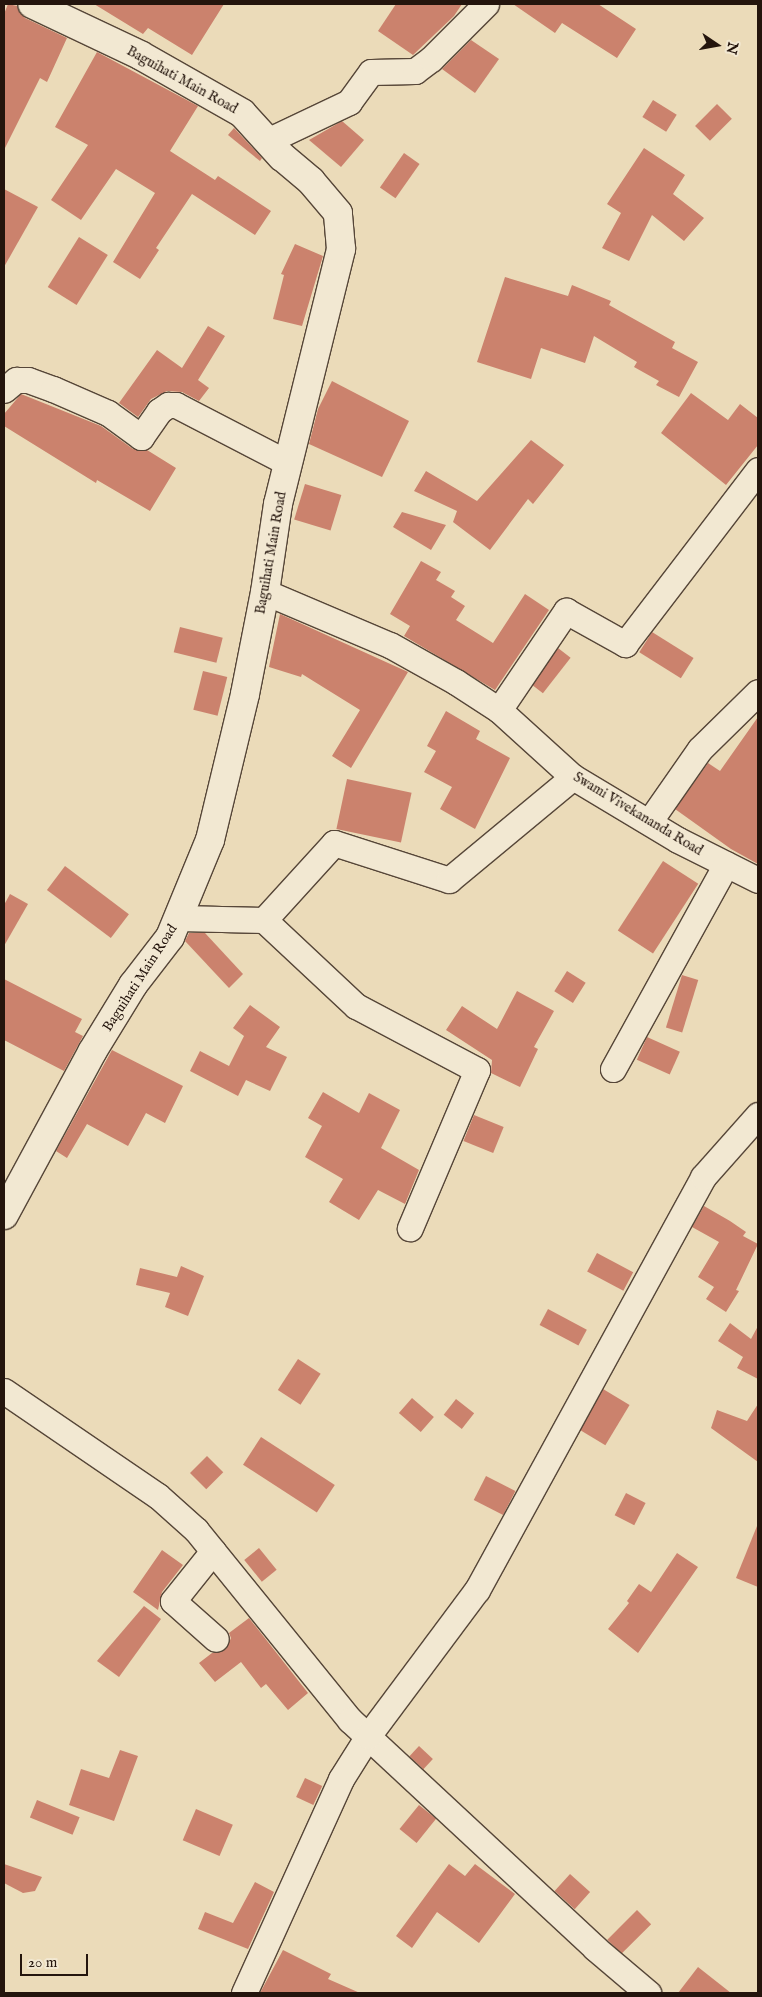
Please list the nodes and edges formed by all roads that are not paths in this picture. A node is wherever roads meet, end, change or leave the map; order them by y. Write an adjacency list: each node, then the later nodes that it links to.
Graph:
1 (32, 4): 3 (street, Baguihati Main Road)
2 (486, 4): 3 (street)
3 (267, 141): 5 (street, Baguihati Main Road)
4 (4, 390): 5 (street)
5 (288, 463): 7 (street, Baguihati Main Road)
6 (758, 470): 9 (street)
7 (265, 592): 9 (street, Swami Vivekananda Road); 14 (street, Baguihati Main Road)
8 (758, 692): 11 (street)
9 (499, 710): 10 (street, Swami Vivekananda Road)
10 (574, 777): 11 (street, Swami Vivekananda Road); 15 (street)
11 (649, 822): 12 (street, Swami Vivekananda Road)
12 (726, 864): 13 (street, Swami Vivekananda Road); 16 (street)
13 (758, 880)
14 (179, 918): 15 (street); 18 (street, Baguihati Main Road)
15 (264, 920): 19 (street)
16 (613, 1069)
17 (758, 1115): 23 (street)
18 (4, 1215)
19 (410, 1228)
20 (4, 1391): 21 (street)
21 (213, 1551): 22 (street); 23 (street)
22 (216, 1639)
23 (368, 1736): 24 (street); 25 (street)
24 (244, 1993)
25 (648, 1993)

